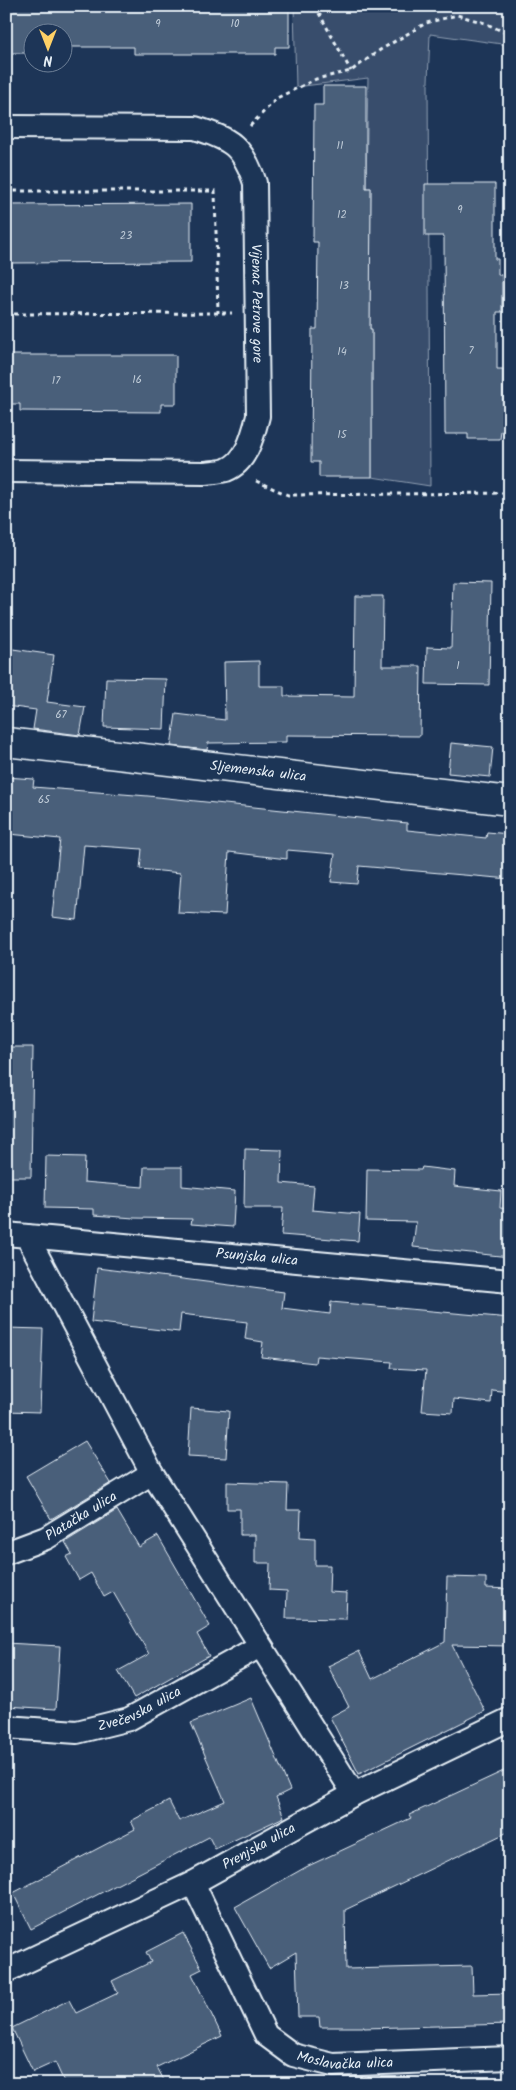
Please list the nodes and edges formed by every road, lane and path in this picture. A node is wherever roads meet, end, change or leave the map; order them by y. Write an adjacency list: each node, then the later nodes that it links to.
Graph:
1 (316, 6): 3 (path)
2 (510, 35): 3 (path)
3 (352, 71): 5 (path)
4 (6, 127): 5 (street, Vijenac Petrove gore)
5 (238, 148): 9 (street, Vijenac Petrove gore)
6 (6, 191): 8 (path)
7 (6, 314): 8 (path)
8 (218, 314): 9 (path)
9 (258, 314): 10 (street, Vijenac Petrove gore)
10 (227, 470): 11 (street); 12 (path)
11 (6, 471)
12 (510, 493)
13 (6, 742): 14 (street, Sljemenska ulica)
14 (510, 801)
15 (16, 1235): 16 (street, Psunjska ulica); 17 (street)
16 (510, 1281)
17 (152, 1473): 18 (street, Platačka ulica); 19 (street)
18 (6, 1553)
19 (260, 1646): 21 (street, Zvečevska ulica); 22 (street)
20 (510, 1719): 22 (street, Prenjska ulica)
21 (6, 1728)
22 (354, 1794): 23 (street, Prenjska ulica)
23 (193, 1883): 24 (street, Prenjska ulica); 25 (street, Moslavačka ulica)
24 (6, 1971)
25 (510, 2058)

